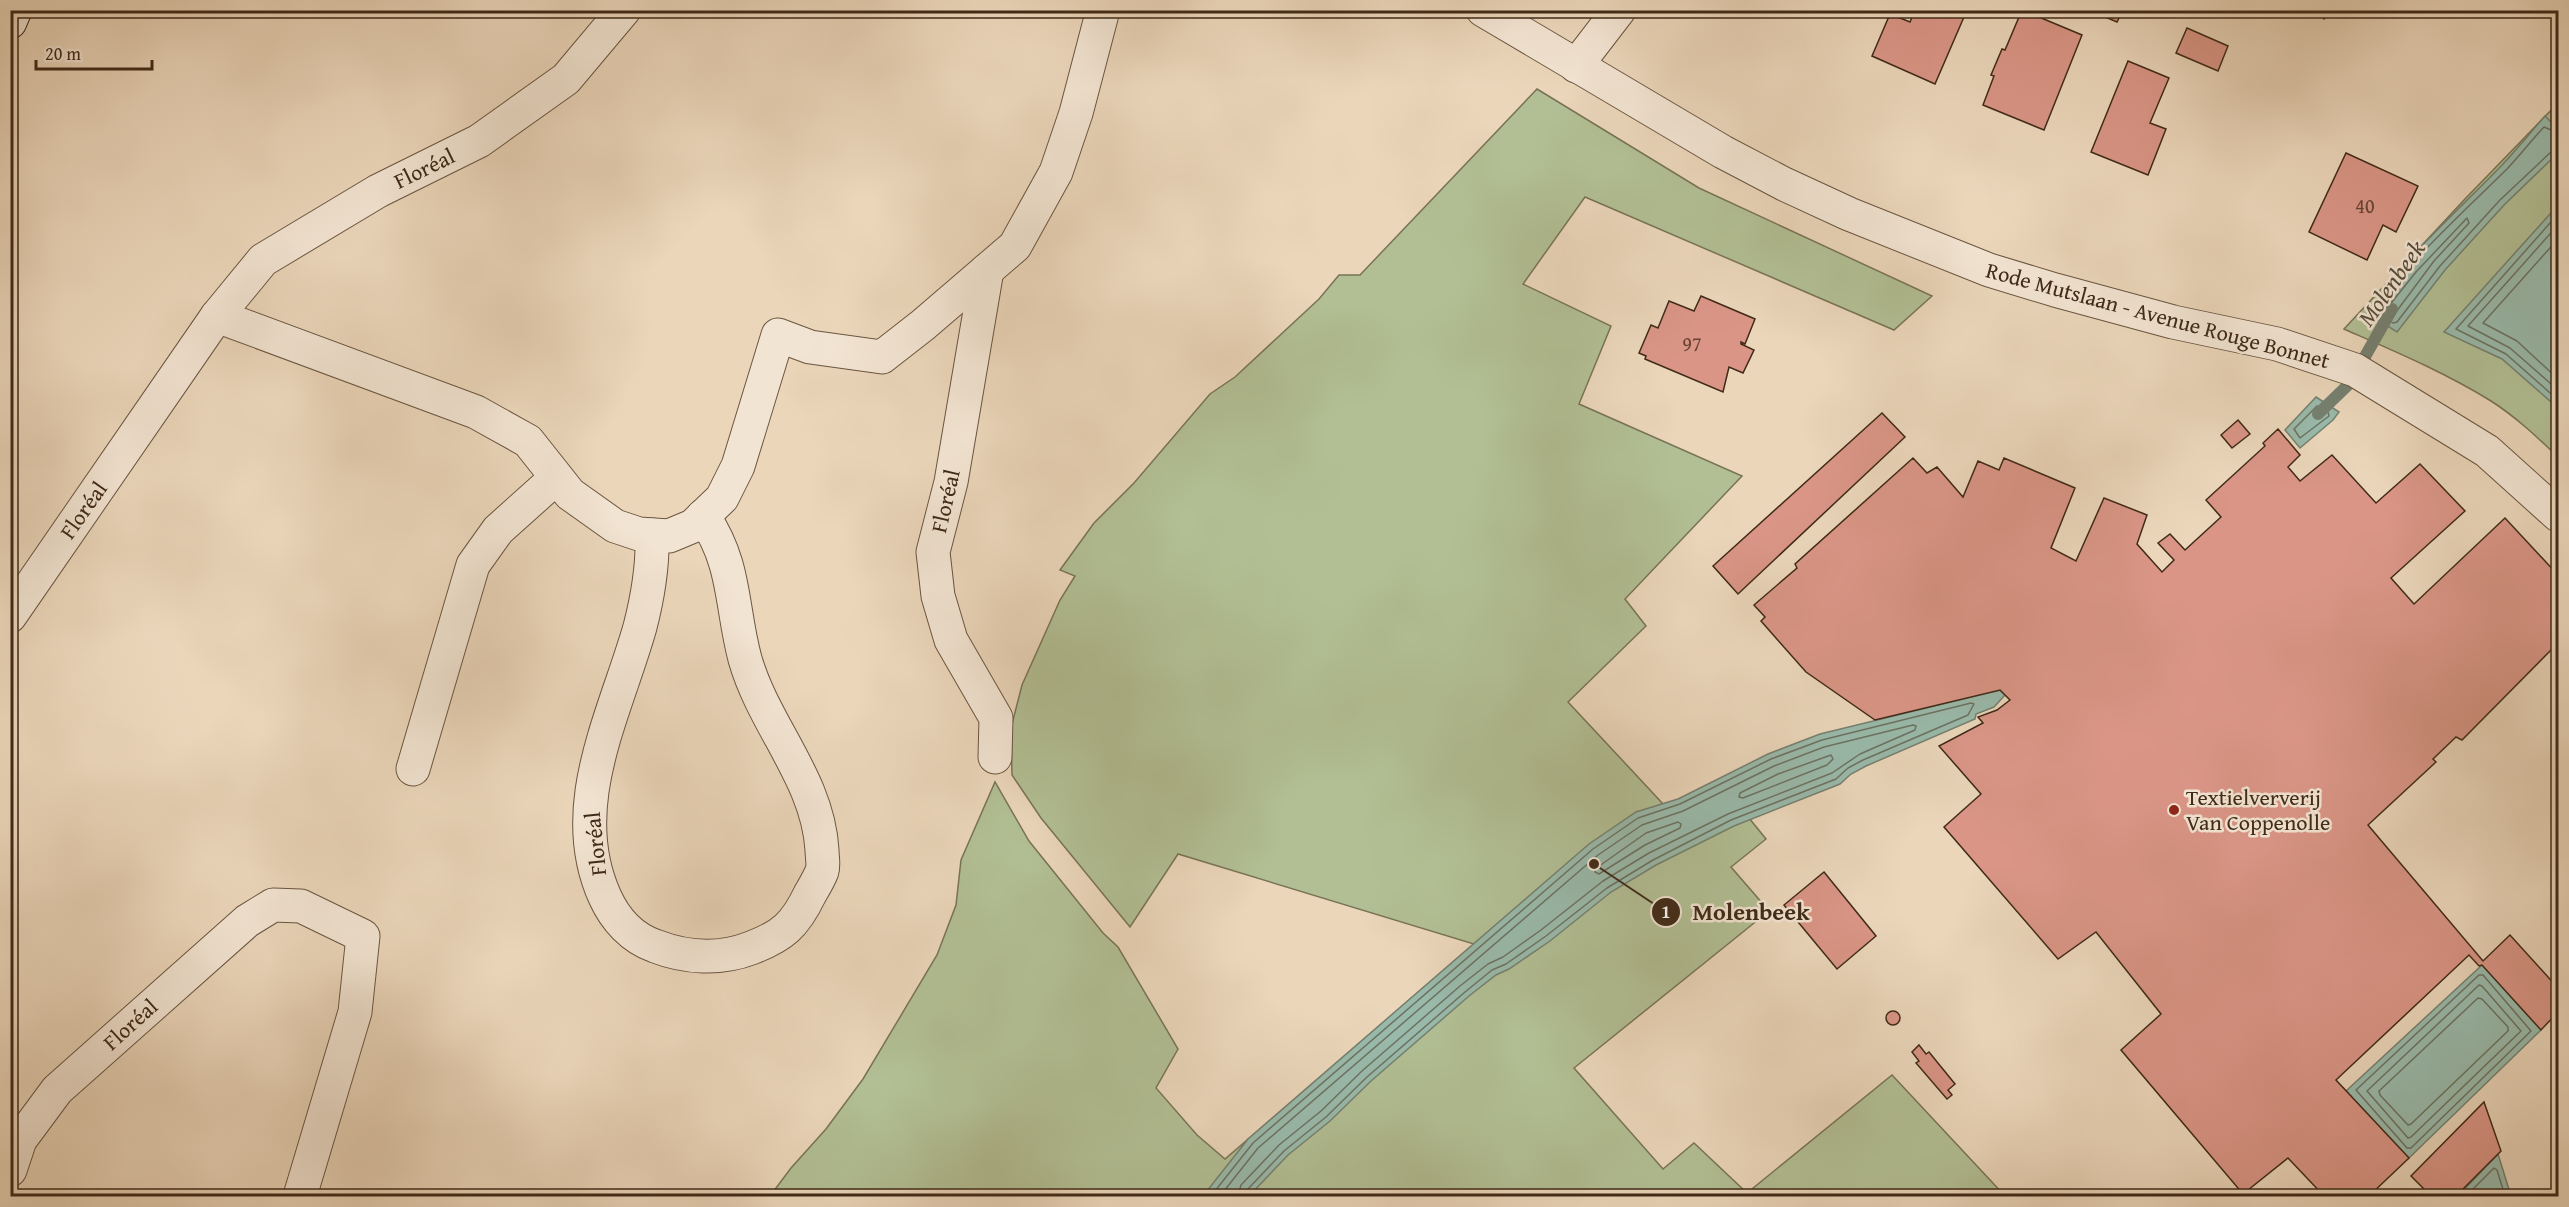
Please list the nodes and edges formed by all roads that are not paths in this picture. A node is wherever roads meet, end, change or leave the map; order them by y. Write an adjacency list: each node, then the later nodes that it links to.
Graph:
1 (15, 10): 6 (street)
2 (624, 10): 9 (street, Floréal)
3 (1103, 10): 8 (street)
4 (1484, 10): 7 (street, Rode Mutslaan - Avenue Rouge Bonnet)
5 (1619, 10): 7 (street)
6 (10, 22)
7 (1576, 66): 11 (street, Rode Mutslaan - Avenue Rouge Bonnet)
8 (987, 270): 12 (street); 15 (street, Floréal)
9 (217, 316): 10 (street); 14 (street, Floréal)
10 (556, 478): 13 (street); 16 (street)
11 (2559, 515)
12 (703, 516): 13 (street); 13 (street, Floréal)
13 (652, 535)
14 (10, 616)
15 (995, 757)
16 (414, 769)
17 (10, 1170): 18 (street, Floréal)
18 (300, 1197)

